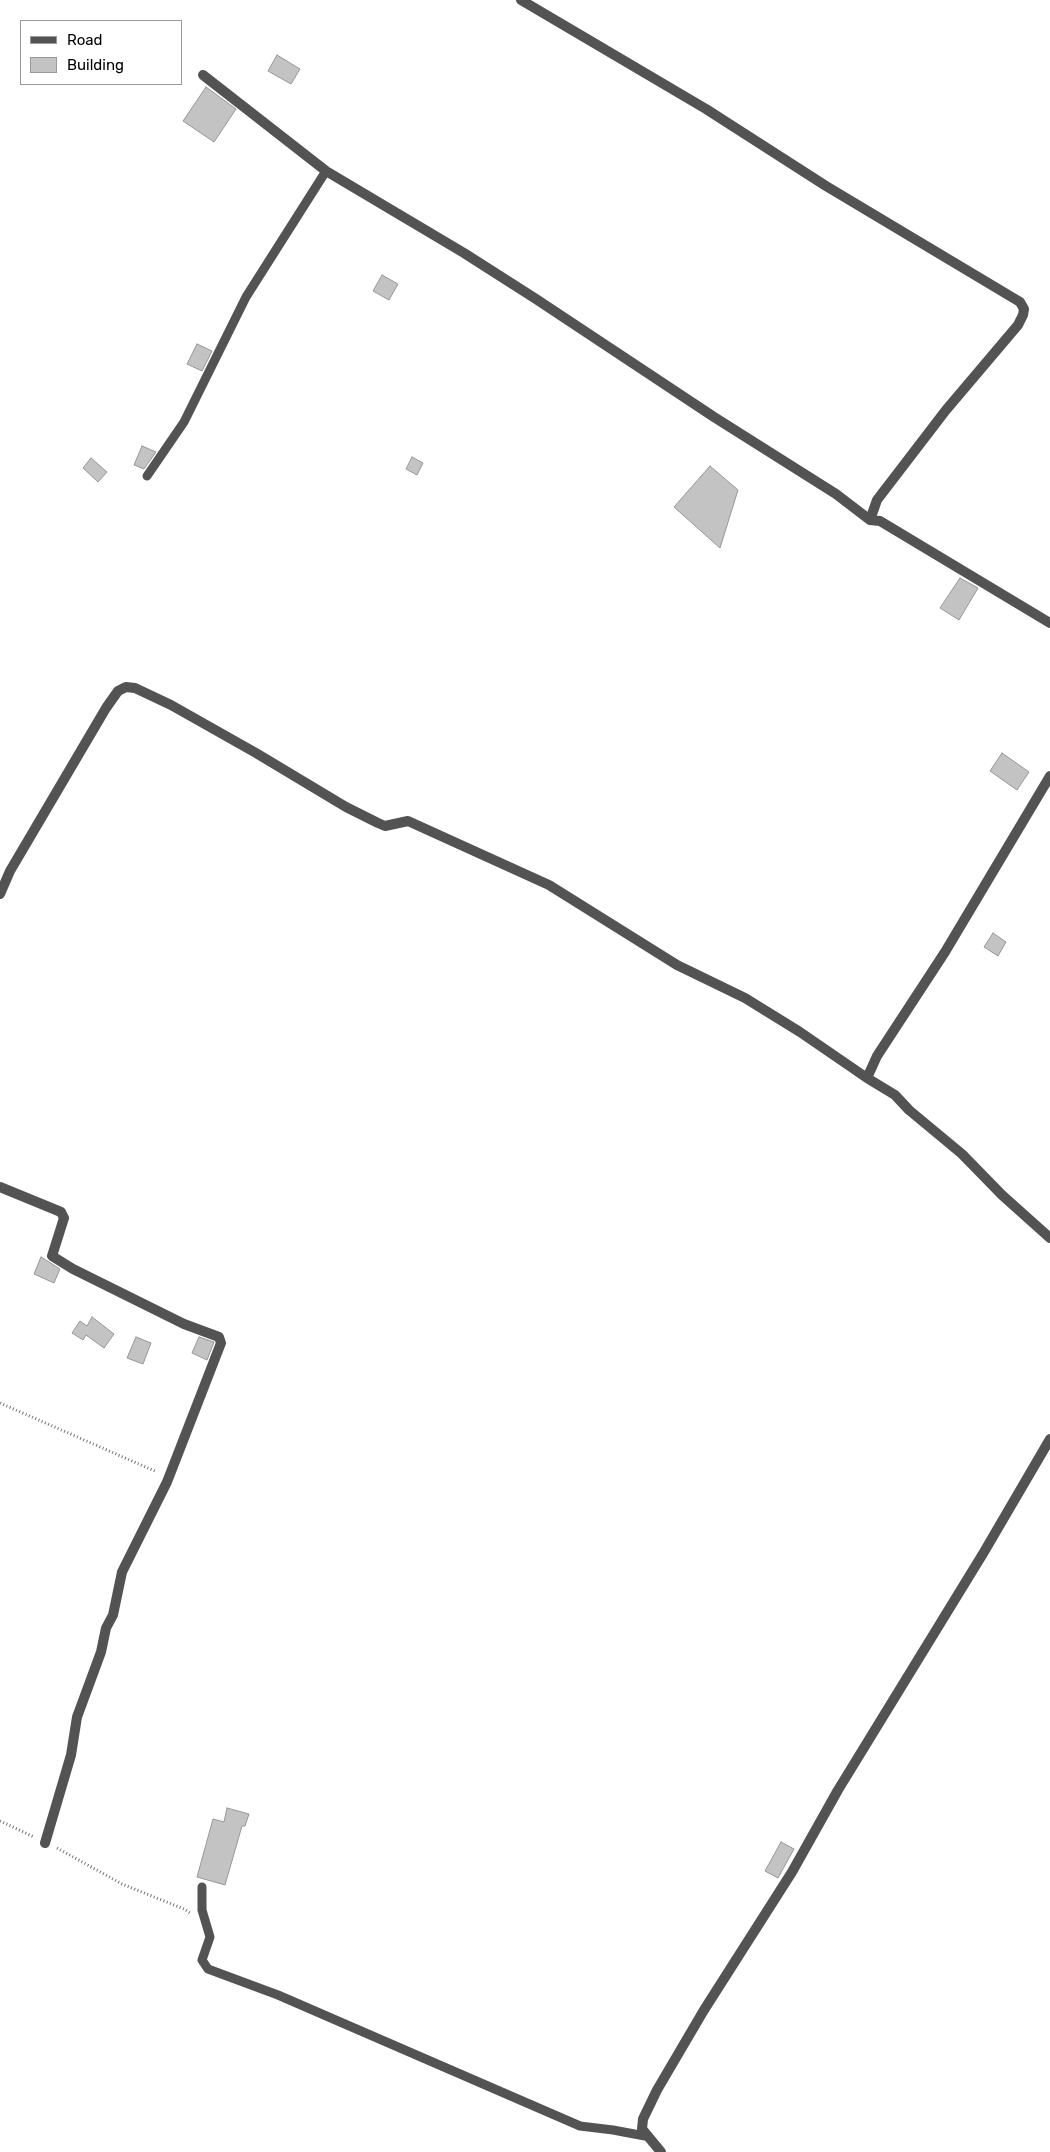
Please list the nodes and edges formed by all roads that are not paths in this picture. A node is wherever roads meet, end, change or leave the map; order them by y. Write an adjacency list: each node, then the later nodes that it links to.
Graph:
1 (521, 0): 5 (street)
2 (203, 74): 3 (street)
3 (326, 171): 4 (lane); 5 (street)
4 (147, 476)
5 (870, 520): 6 (street)
6 (1050, 623)
7 (1050, 776): 9 (street)
8 (0, 894): 9 (street)
9 (867, 1078): 11 (street)
10 (0, 1187): 13 (street)
11 (1050, 1238)
12 (1050, 1439): 15 (street)
13 (45, 1843)
14 (202, 1887): 15 (lane)
15 (645, 2136): 16 (street)
16 (661, 2152)

